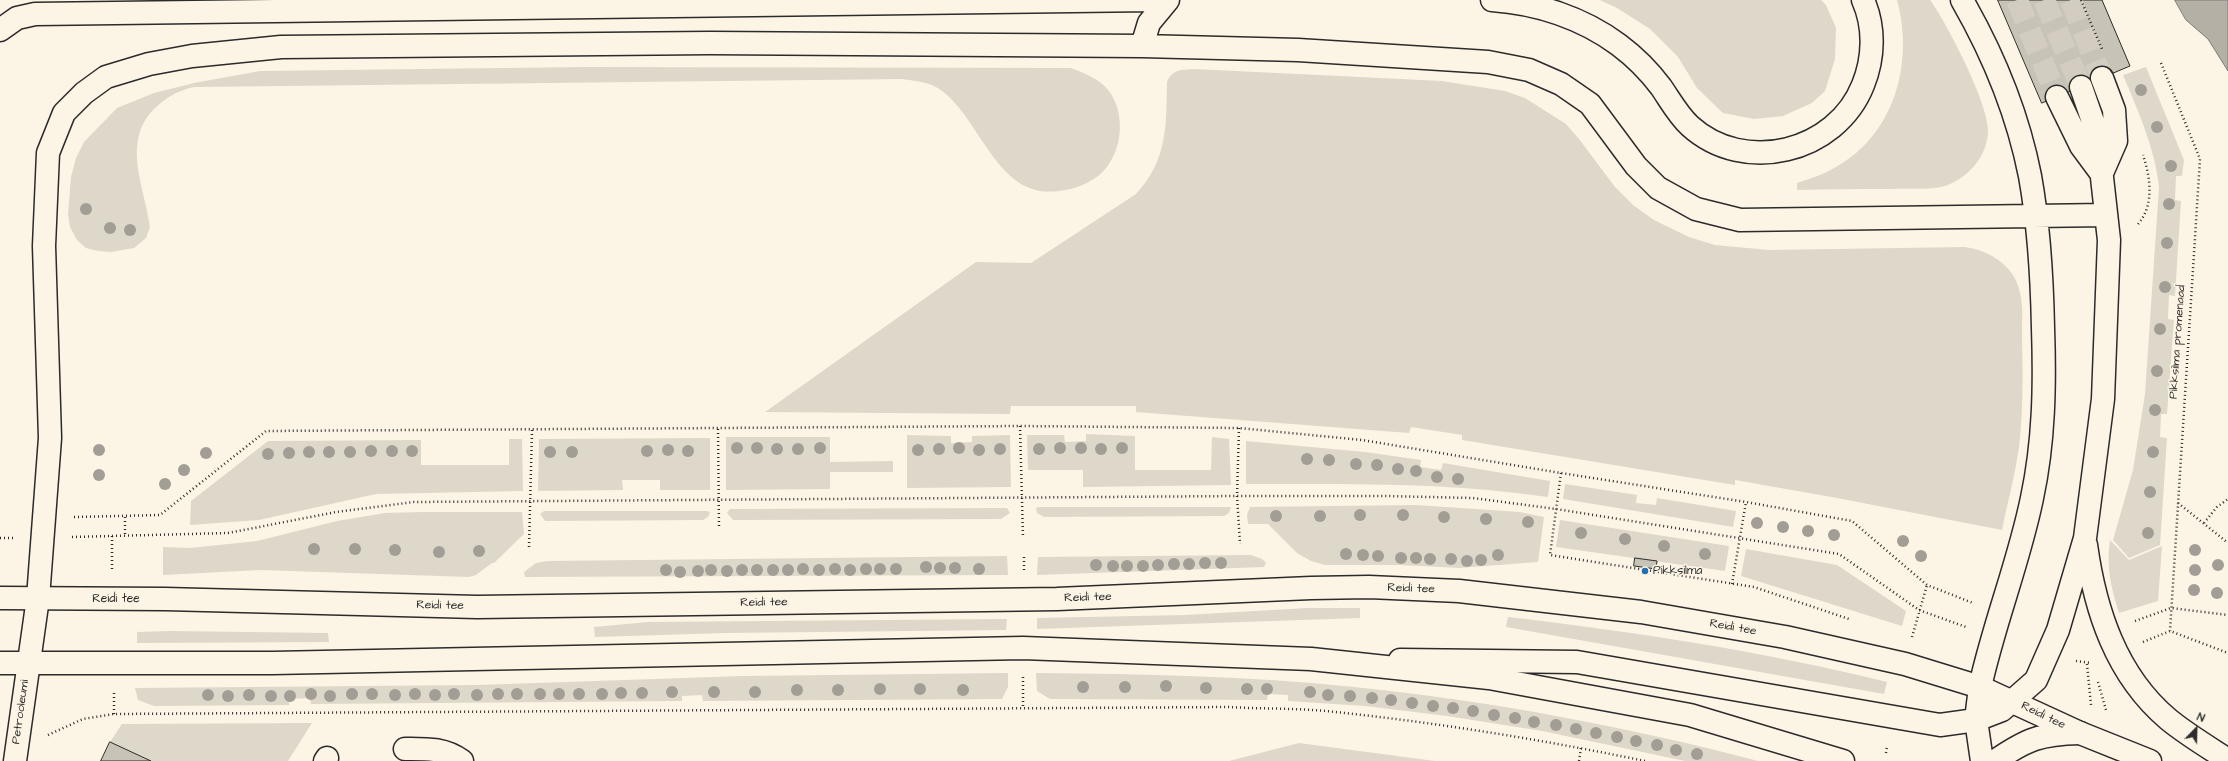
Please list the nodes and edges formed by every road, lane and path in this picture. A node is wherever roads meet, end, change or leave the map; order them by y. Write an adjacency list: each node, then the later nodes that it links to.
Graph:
1 (1152, 0): 6 (street)
2 (1168, 0): 7 (street)
3 (1492, 0): 4 (street)
4 (1863, 0)
5 (1962, 0): 13 (street)
6 (0, 30)
7 (1142, 46): 13 (street, Petrooleumi); 33 (street, Petrooleumi)
8 (2161, 63): 26 (path, Pikksilma promenaad)
9 (2102, 78): 12 (street)
10 (2081, 87): 12 (street)
11 (2057, 97): 12 (street)
12 (2101, 174): 14 (street)
13 (2036, 215): 14 (street, Petrooleumi); 65 (street)
14 (2106, 215): 36 (street)
15 (1020, 426): 16 (path); 17 (path); 21 (path)
16 (1239, 428): 19 (path); 20 (path)
17 (718, 429): 18 (path); 23 (path)
18 (532, 430): 24 (path); 28 (path)
19 (1561, 474): 25 (path); 27 (path)
20 (1237, 496): 21 (path); 27 (path); 39 (path)
21 (1021, 498): 23 (path); 35 (path)
22 (2228, 499): 30 (path)
23 (719, 500): 24 (path); 31 (path)
24 (529, 502): 32 (path); 40 (path)
25 (1746, 502): 37 (path); 44 (path)
26 (2178, 503): 30 (path); 48 (path, Pikksilma promenaad)
27 (1556, 509): 37 (path); 43 (path)
28 (125, 517): 29 (path); 32 (path)
29 (71, 518)
30 (2204, 523): 38 (path)
31 (719, 527)
32 (125, 535): 33 (path)
33 (43, 537): 34 (path); 46 (street, Petrooleumi)
34 (0, 538)
35 (1023, 538)
36 (2085, 538): 66 (street); 74 (street)
37 (1739, 539): 43 (path); 49 (path)
38 (2228, 543)
39 (1240, 544)
40 (529, 547)
41 (1024, 557): 42 (path)
42 (1024, 577)
43 (1732, 584): 51 (path)
44 (1927, 585): 47 (path); 49 (path)
45 (0, 598): 46 (street, Reidi tee)
46 (38, 598): 62 (street, Petrooleumi); 65 (street, Reidi tee)
47 (1979, 606)
48 (2171, 608): 50 (path); 52 (path); 54 (path, Pikksilma promenaad)
49 (1919, 610): 53 (path); 56 (path)
50 (2228, 615)
51 (1850, 620)
52 (2130, 623)
53 (1967, 628)
54 (2170, 631): 58 (path); 59 (path)
55 (1906, 635): 56 (path)
56 (1912, 637): 57 (path)
57 (1911, 641)
58 (2138, 644)
59 (2228, 653)
60 (1311, 659): 62 (street); 69 (street); 79 (street)
61 (0, 663): 62 (street)
62 (28, 663): 71 (street, Petrooleumi)
63 (2087, 664): 67 (path)
64 (1023, 671): 68 (path)
65 (1980, 687): 66 (street, Reidi tee); 69 (street)
66 (2014, 702): 69 (street); 70 (street, Reidi tee)
67 (2091, 705)
68 (1023, 708): 71 (path); 73 (path)
69 (1976, 720): 80 (street)
70 (2080, 733): 81 (street); 82 (street, Reidi tee)
71 (17, 738): 75 (street, Petrooleumi)
72 (405, 748): 76 (street)
73 (1581, 748): 77 (path); 78 (path)
74 (2228, 760)
75 (14, 761)
76 (462, 761)
77 (1579, 761)
78 (1645, 761)
79 (1844, 761)
80 (1982, 761)
81 (1994, 761)
82 (2150, 761)

